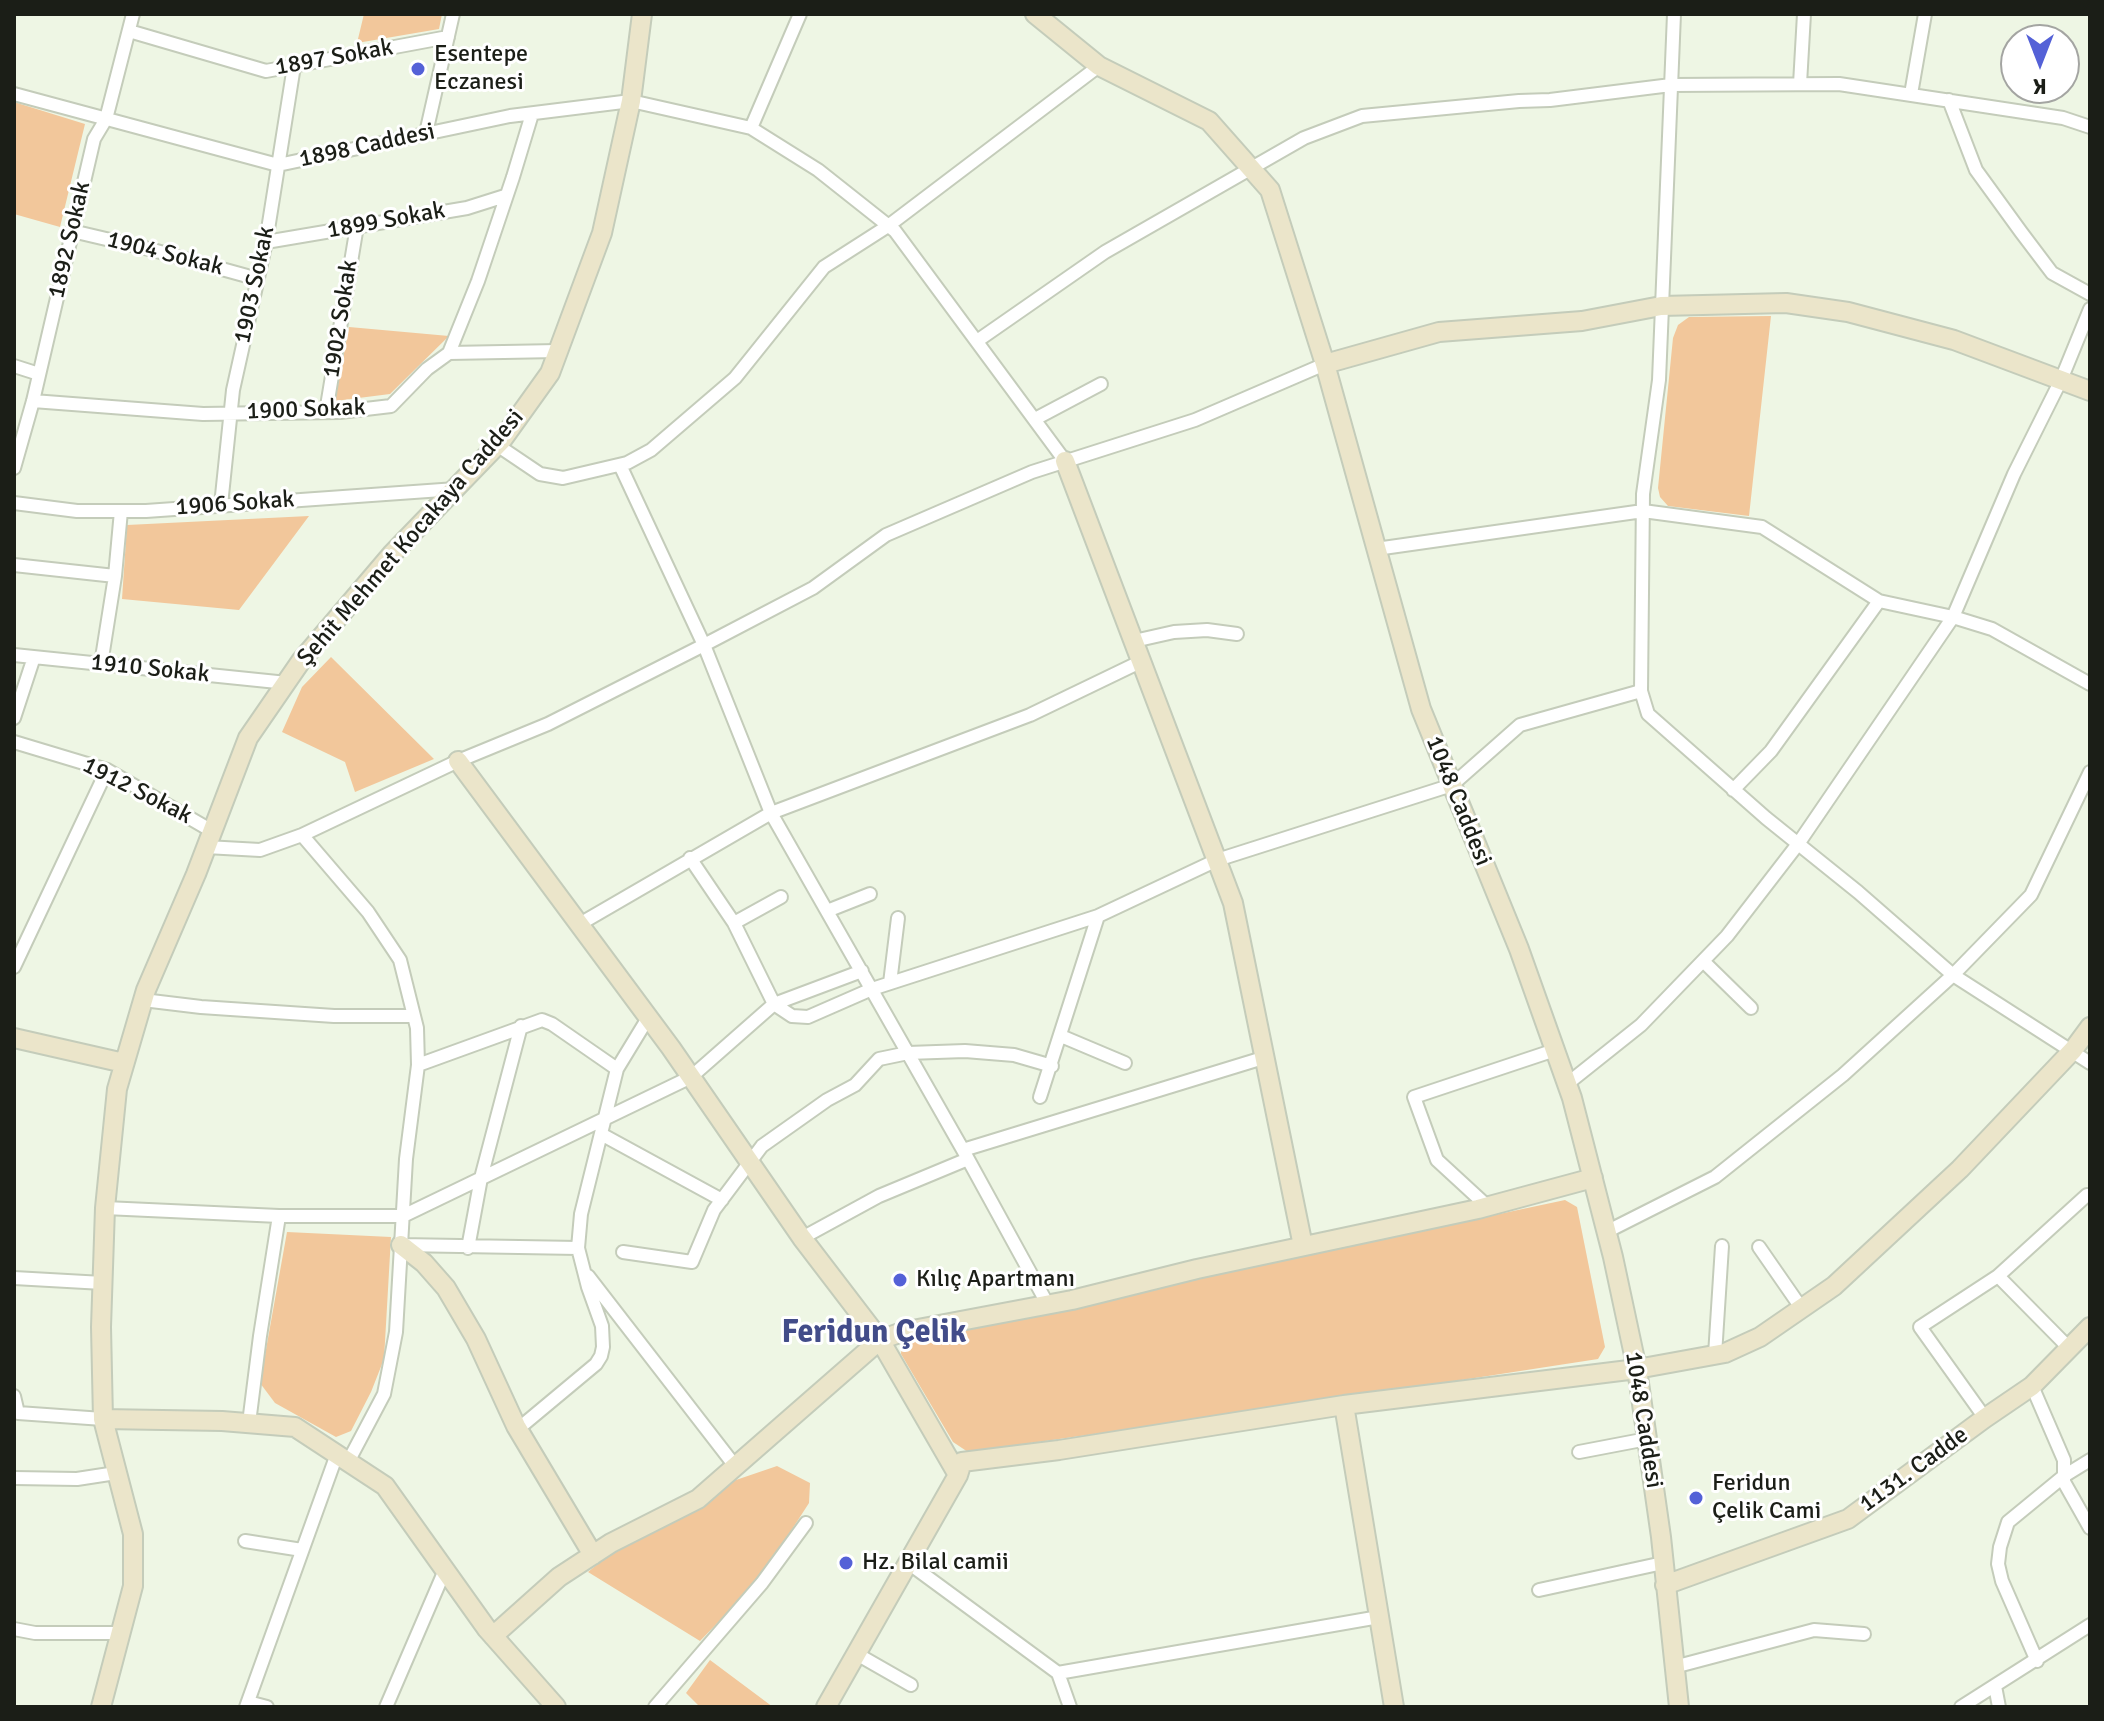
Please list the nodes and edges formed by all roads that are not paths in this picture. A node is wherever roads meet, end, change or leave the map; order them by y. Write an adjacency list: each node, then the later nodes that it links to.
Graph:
1 (133, 14): 9 (street, 1892 Sokak)
2 (453, 14): 10 (street)
3 (642, 14): 18 (street, Şehit Mehmet Kocakaya Caddesi)
4 (800, 14): 22 (street)
5 (1035, 14): 12 (street, 1048 Caddesi)
6 (1674, 14): 14 (street)
7 (1804, 14): 13 (street)
8 (1925, 14): 16 (street)
9 (129, 31): 11 (street, 1897 Sokak); 20 (street, 1892 Sokak)
10 (448, 37): 11 (street, 1897 Sokak); 23 (street)
11 (294, 66): 24 (street, 1903 Sokak)
12 (1099, 66): 25 (street, 1048 Caddesi); 28 (street)
13 (1800, 84): 14 (street); 16 (street)
14 (1671, 85): 25 (street); 33 (street)
15 (14, 94): 20 (street, 1898 Caddesi)
16 (1911, 94): 17 (street)
17 (1949, 100): 21 (street); 32 (street)
18 (631, 101): 19 (street, 1898 Caddesi); 22 (street); 36 (street, Şehit Mehmet Kocakaya Caddesi)
19 (532, 114): 23 (street, 1898 Caddesi); 26 (street, 1900 Sokak)
20 (106, 119): 24 (street, 1898 Caddesi); 29 (street, 1892 Sokak)
21 (2090, 127)
22 (751, 128): 28 (street)
23 (426, 133): 24 (street, 1898 Caddesi)
24 (278, 165): 30 (street, 1903 Sokak)
25 (1252, 166): 35 (street); 38 (street, 1048 Caddesi)
26 (505, 196): 27 (street, 1899 Sokak); 37 (street, 1900 Sokak)
27 (357, 226): 30 (street, 1899 Sokak); 45 (street, 1902 Sokak)
28 (888, 226): 35 (street); 50 (street)
29 (72, 231): 31 (street, 1904 Sokak); 40 (street, 1892 Sokak)
30 (266, 242): 31 (street, 1903 Sokak)
31 (258, 279): 46 (street, 1903 Sokak)
32 (2090, 294)
33 (1661, 306): 38 (street); 41 (street); 56 (street)
34 (2090, 309): 41 (street)
35 (977, 341): 47 (street)
36 (558, 351): 37 (street); 48 (street, Şehit Mehmet Kocakaya Caddesi)
37 (449, 353): 45 (street, 1900 Sokak)
38 (1325, 364): 49 (street); 57 (street, 1048 Caddesi)
39 (14, 366): 40 (street)
40 (39, 374): 44 (street, 1892 Sokak)
41 (2061, 380): 43 (street); 61 (street)
42 (1101, 384): 47 (street)
43 (2090, 391)
44 (33, 401): 46 (street, 1900 Sokak); 51 (street, 1892 Sokak)
45 (326, 412): 46 (street, 1900 Sokak)
46 (229, 413): 54 (street, 1903 Sokak)
47 (1035, 419): 49 (street)
48 (497, 445): 50 (street); 52 (street, Şehit Mehmet Kocakaya Caddesi)
49 (1065, 461): 63 (street); 64 (street)
50 (620, 465): 64 (street)
51 (14, 468)
52 (456, 489): 54 (street, 1906 Sokak); 69 (street, Şehit Mehmet Kocakaya Caddesi)
53 (14, 503): 55 (street, 1906 Sokak)
54 (221, 505): 55 (street, 1906 Sokak)
55 (121, 511): 59 (street)
56 (1643, 511): 57 (street); 60 (street); 71 (street)
57 (1376, 549): 77 (street, 1048 Caddesi)
58 (14, 565): 59 (street)
59 (115, 576): 68 (street)
60 (1879, 601): 61 (street); 78 (street)
61 (1953, 617): 70 (street); 82 (street)
62 (1237, 634): 63 (street)
63 (1134, 641): 67 (street)
64 (704, 645): 74 (street); 79 (street)
65 (14, 655): 66 (street, 1910 Sokak)
66 (34, 657): 68 (street, 1910 Sokak); 72 (street)
67 (1142, 661): 79 (street); 84 (street)
68 (101, 664): 69 (street, 1910 Sokak)
69 (287, 683): 81 (street, Şehit Mehmet Kocakaya Caddesi)
70 (2090, 684)
71 (1641, 691): 77 (street); 78 (street)
72 (14, 718)
73 (14, 742): 75 (street, 1912 Sokak)
74 (458, 761): 80 (street); 91 (street)
75 (107, 770): 81 (street, 1912 Sokak); 92 (street)
76 (2090, 772): 96 (street)
77 (1452, 785): 84 (street); 108 (street, 1048 Caddesi)
78 (1733, 790): 82 (street)
79 (771, 813): 83 (street); 87 (street)
80 (302, 835): 81 (street); 102 (street)
81 (209, 839): 99 (street, Şehit Mehmet Kocakaya Caddesi)
82 (1798, 844): 93 (street); 96 (street)
83 (690, 858): 90 (street); 91 (street)
84 (1217, 860): 88 (street); 111 (street)
85 (870, 894): 87 (street)
86 (781, 897): 90 (street)
87 (827, 911): 95 (street)
88 (1098, 916): 97 (street); 106 (street)
89 (898, 918): 97 (street)
90 (734, 923): 100 (street)
91 (578, 925): 103 (street)
92 (20, 938): 94 (street)
93 (1703, 961): 101 (street); 119 (street)
94 (14, 967)
95 (862, 971): 98 (street); 100 (street)
96 (1953, 975): 109 (street); 133 (street)
97 (890, 983): 98 (street)
98 (872, 989): 100 (street); 110 (street)
99 (143, 1000): 102 (street); 112 (street, Şehit Mehmet Kocakaya Caddesi)
100 (774, 1004): 118 (street)
101 (1751, 1008)
102 (414, 1016): 115 (street)
103 (648, 1018): 117 (street); 118 (street)
104 (521, 1026): 115 (street); 117 (street); 125 (street)
105 (2090, 1027): 109 (street)
106 (1061, 1036): 113 (street); 116 (street)
107 (14, 1038): 112 (street)
108 (1555, 1050): 119 (street, 1048 Caddesi); 129 (street)
109 (2073, 1050): 114 (street); 147 (street)
110 (908, 1053): 116 (street); 123 (street); 124 (street)
111 (1263, 1058): 123 (street); 136 (street)
112 (124, 1063): 130 (street, Şehit Mehmet Kocakaya Caddesi)
113 (1125, 1063)
114 (2090, 1063)
115 (418, 1065): 132 (street)
116 (1052, 1066): 120 (street)
117 (617, 1069): 121 (street)
118 (691, 1077): 121 (street); 124 (street)
119 (1567, 1084): 126 (street, 1048 Caddesi)
120 (1040, 1097)
121 (605, 1118): 122 (street); 125 (street)
122 (601, 1134): 128 (street); 140 (street)
123 (966, 1155): 134 (street); 146 (street)
124 (751, 1164): 128 (street); 134 (street)
125 (481, 1178): 132 (street); 139 (street)
126 (1593, 1178): 129 (street); 133 (street, 1048 Caddesi)
127 (2087, 1195): 143 (street)
128 (722, 1200): 141 (street)
129 (1487, 1206): 136 (street)
130 (105, 1208): 131 (street); 145 (street, Şehit Mehmet Kocakaya Caddesi)
131 (279, 1216): 132 (street); 158 (street)
132 (403, 1216): 135 (street)
133 (1606, 1232): 152 (street, 1048 Caddesi)
134 (802, 1238): 149 (street)
135 (401, 1245): 139 (street); 159 (street); 162 (street)
136 (1303, 1246): 146 (street)
137 (1722, 1246): 151 (street)
138 (1759, 1247): 147 (street)
139 (468, 1248): 140 (street)
140 (578, 1248): 142 (street)
141 (623, 1252)
142 (583, 1270): 159 (street); 164 (street)
143 (1998, 1276): 150 (street); 156 (street)
144 (14, 1278): 145 (street)
145 (103, 1283): 157 (street, Şehit Mehmet Kocakaya Caddesi)
146 (1048, 1305): 149 (street)
147 (1802, 1309): 151 (street)
148 (2090, 1327): 150 (street, 1131. Cadde)
149 (880, 1340): 164 (street); 166 (street)
150 (2069, 1348): 153 (street, 1131. Cadde)
151 (1715, 1355): 152 (street)
152 (1637, 1369): 155 (street); 160 (street, 1048 Caddesi)
153 (2032, 1386): 156 (street, 1131. Cadde); 167 (street)
154 (14, 1396): 157 (street)
155 (1344, 1405): 166 (street); 179 (street)
156 (1985, 1418): 177 (street, 1131. Cadde)
157 (103, 1419): 158 (street); 165 (street, Şehit Mehmet Kocakaya Caddesi)
158 (249, 1423): 162 (street)
159 (518, 1429): 173 (street)
160 (1647, 1439): 161 (street); 175 (street, 1048 Caddesi)
161 (1579, 1452)
162 (342, 1458): 172 (street); 176 (street)
163 (2090, 1460): 167 (street)
164 (735, 1466): 173 (street)
165 (116, 1473): 168 (street); 182 (street, Şehit Mehmet Kocakaya Caddesi)
166 (958, 1475): 174 (street)
167 (2064, 1476): 170 (street); 186 (street)
168 (14, 1478)
169 (806, 1523): 197 (street)
170 (2090, 1528)
171 (245, 1541): 172 (street)
172 (302, 1550): 192 (street)
173 (593, 1555): 184 (street)
174 (907, 1562): 185 (street); 188 (street)
175 (1663, 1563): 177 (street, 1048 Caddesi); 178 (street)
176 (445, 1570): 184 (street); 195 (street)
177 (1665, 1585): 187 (street, 1048 Caddesi)
178 (1539, 1590)
179 (1379, 1617): 188 (street); 200 (street)
180 (2090, 1625): 186 (street)
181 (14, 1629): 182 (street)
182 (121, 1633): 193 (street, Şehit Mehmet Kocakaya Caddesi)
183 (1864, 1634): 187 (street)
184 (493, 1636): 191 (street)
185 (855, 1653): 189 (street); 198 (street)
186 (2037, 1661): 190 (street)
187 (1674, 1667): 201 (street, 1048 Caddesi)
188 (1058, 1673): 199 (street)
189 (911, 1685)
190 (1995, 1686): 202 (street); 203 (street)
191 (539, 1699): 196 (street)
192 (247, 1704): 194 (street)
193 (101, 1707)
194 (267, 1707)
195 (386, 1707)
196 (556, 1707)
197 (655, 1707)
198 (826, 1707)
199 (1070, 1707)
200 (1394, 1707)
201 (1679, 1707)
202 (1961, 1707)
203 (1999, 1707)

